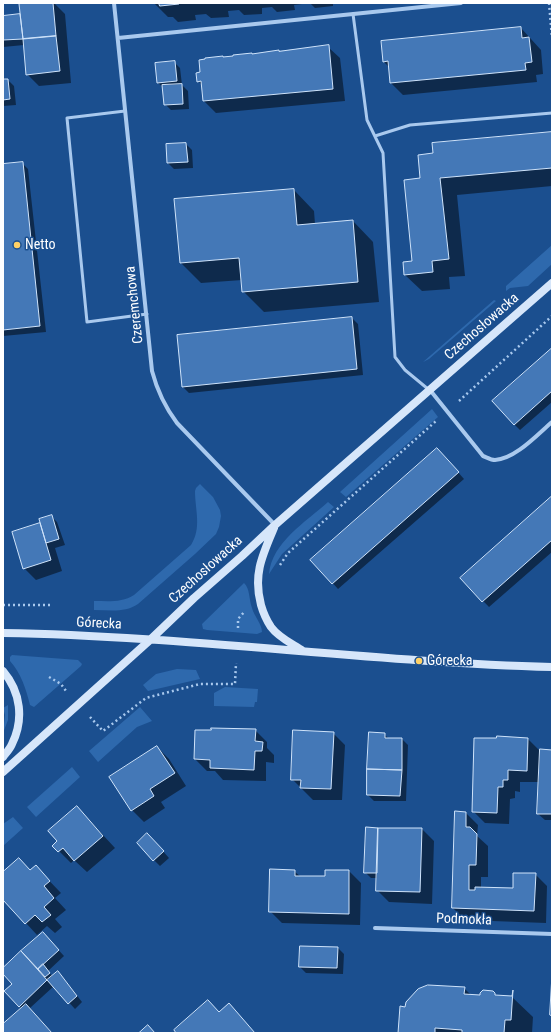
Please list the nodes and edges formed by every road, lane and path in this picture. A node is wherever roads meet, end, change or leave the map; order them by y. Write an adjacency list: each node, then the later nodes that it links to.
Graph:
1 (114, 3): 5 (street, Czeremchowa)
2 (461, 3): 4 (street)
3 (549, 3): 6 (path)
4 (354, 14): 5 (street); 9 (lane)
5 (118, 38): 7 (street, Czeremchowa)
6 (552, 38)
7 (125, 111): 11 (street, Czeremchowa); 11 (lane)
8 (552, 113): 9 (lane)
9 (375, 136): 13 (lane)
10 (552, 283): 13 (street, Czechosłowacka)
11 (147, 314): 16 (street, Czeremchowa)
12 (552, 316): 14 (path)
13 (430, 390): 14 (street); 16 (street, Czechosłowacka)
14 (447, 412): 15 (street); 17 (path)
15 (552, 422)
16 (275, 525): 18 (street); 22 (street, Czechosłowacka)
17 (279, 567)
18 (259, 595): 23 (path); 24 (street)
19 (50, 605): 20 (path)
20 (3, 606)
21 (3, 633): 22 (street, Górecka)
22 (150, 640): 23 (street, Górecka); 29 (street, Czechosłowacka)
23 (237, 646): 24 (street, Górecka); 27 (path)
24 (304, 652): 25 (street, Górecka)
25 (552, 667)
26 (3, 671): 28 (street)
27 (103, 731)
28 (3, 757)
29 (3, 772)
30 (375, 928): 31 (street, Podmokła)
31 (552, 934)

